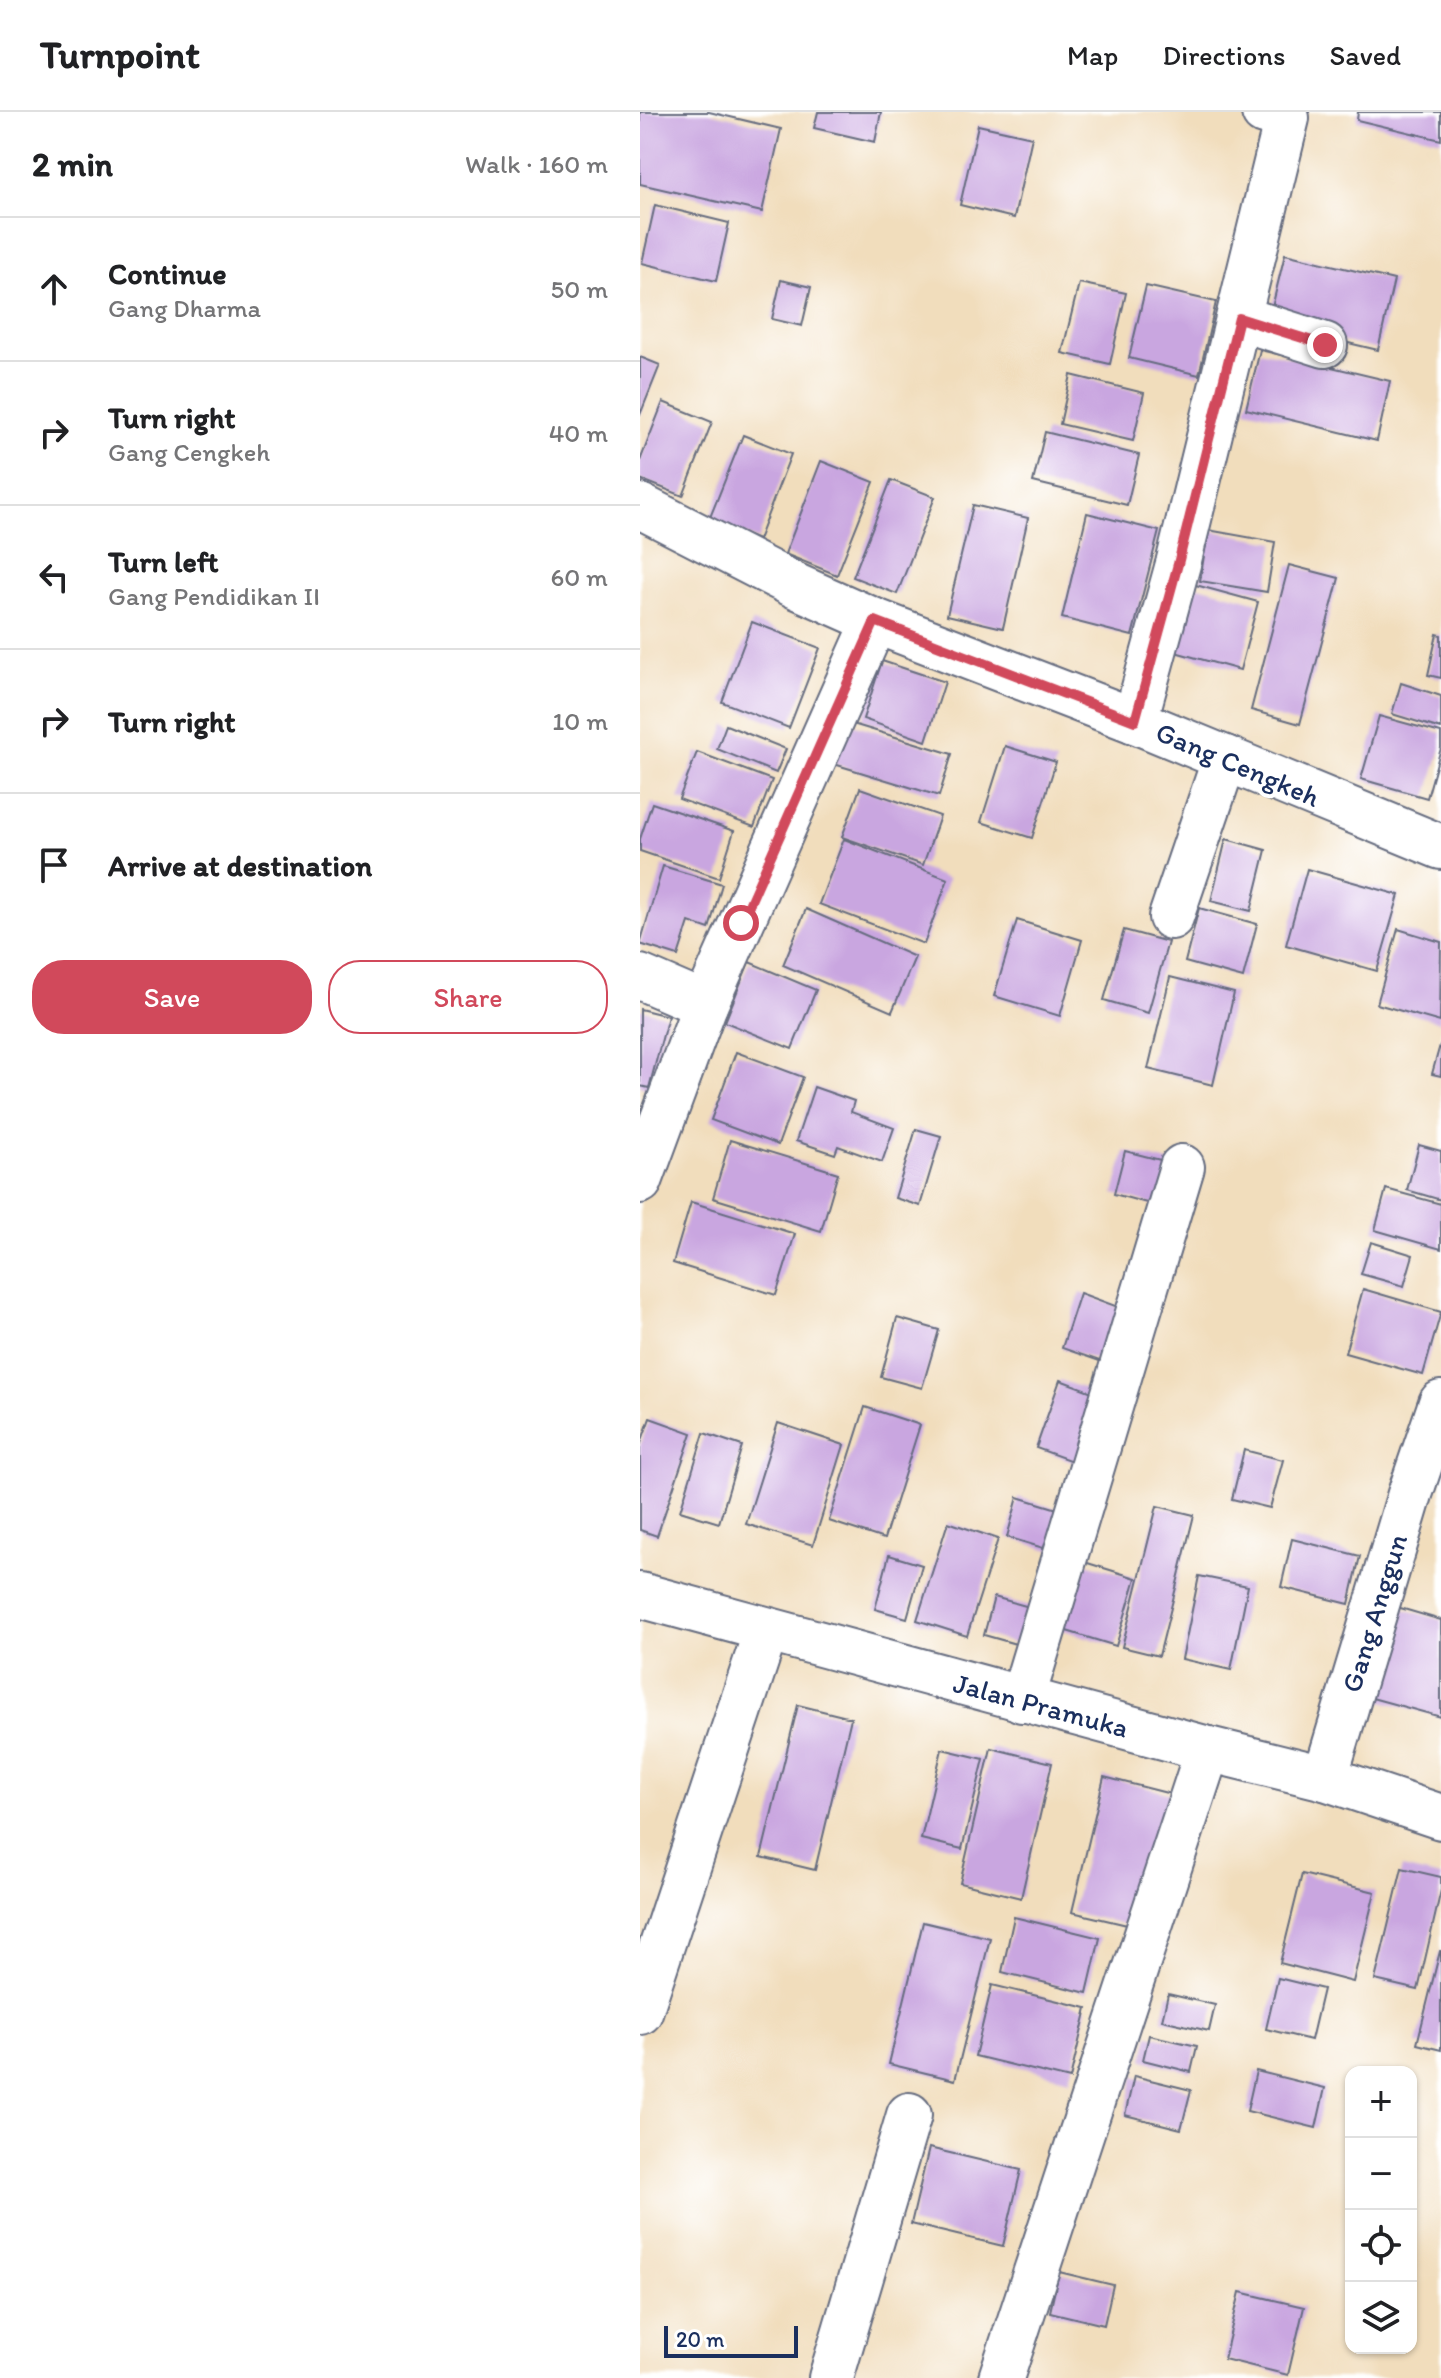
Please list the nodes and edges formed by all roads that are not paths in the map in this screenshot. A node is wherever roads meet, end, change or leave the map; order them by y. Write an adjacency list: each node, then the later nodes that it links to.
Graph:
1 (1280, 114): 2 (street)
2 (1239, 318): 3 (street); 6 (street)
3 (1325, 345)
4 (640, 506): 5 (street, Gang Cengkeh)
5 (875, 621): 6 (street, Gang Cengkeh); 11 (street)
6 (1135, 721): 7 (street, Gang Cengkeh)
7 (1225, 758): 8 (street, Gang Cengkeh); 9 (street)
8 (1441, 847)
9 (1171, 917)
10 (640, 977): 11 (street)
11 (705, 1005): 12 (street)
12 (652, 1114): 14 (street)
13 (1182, 1167): 18 (street)
14 (640, 1181)
15 (1441, 1403): 20 (street, Gang Anggun)
16 (640, 1595): 17 (street, Jalan Pramuka)
17 (766, 1631): 18 (street, Jalan Pramuka); 22 (street)
18 (1022, 1700): 19 (street, Jalan Pramuka)
19 (1208, 1749): 20 (street, Jalan Pramuka); 26 (street)
20 (1325, 1778): 21 (street, Jalan Pramuka)
21 (1441, 1817)
22 (648, 1957): 23 (street)
23 (640, 2012)
24 (909, 2115): 25 (street)
25 (831, 2378)
26 (1001, 2378)

